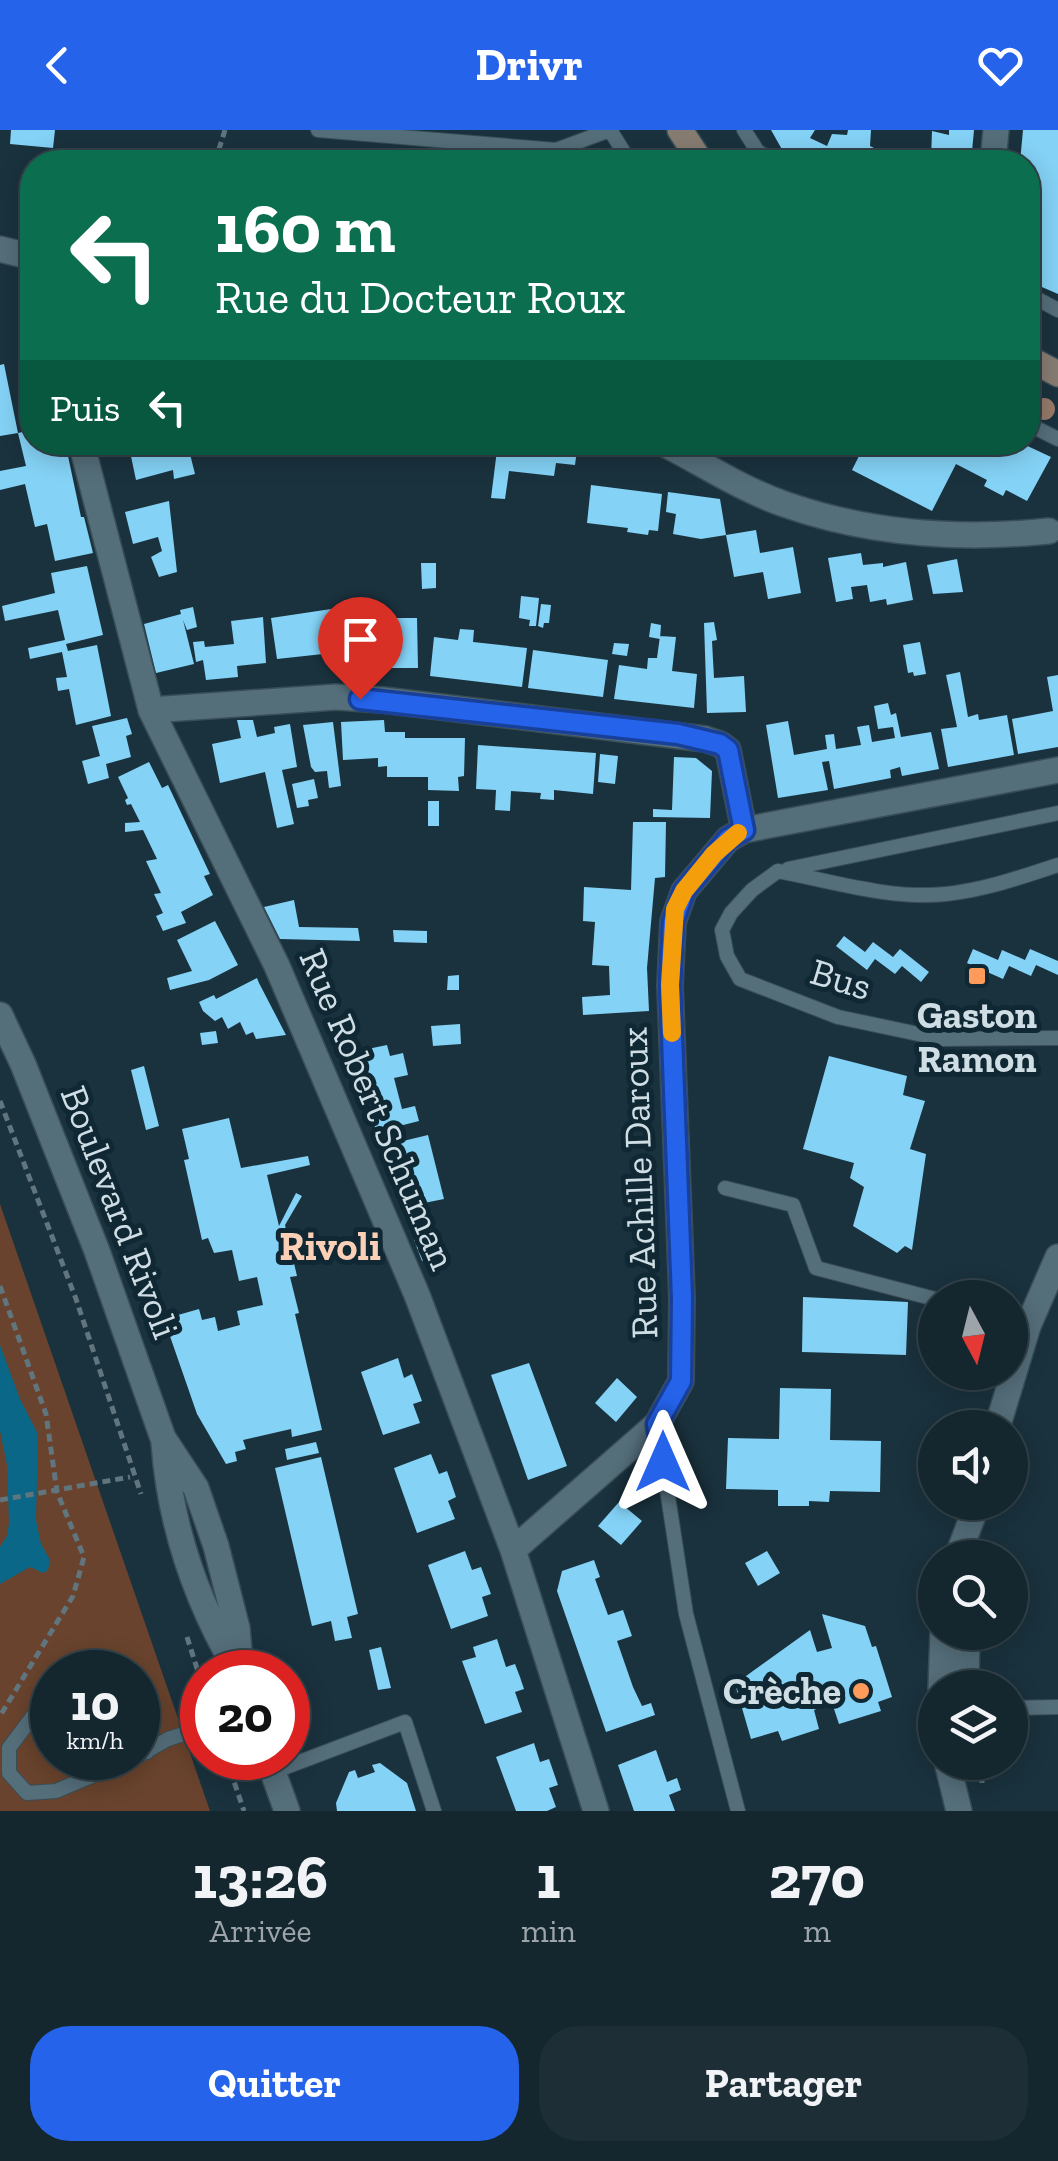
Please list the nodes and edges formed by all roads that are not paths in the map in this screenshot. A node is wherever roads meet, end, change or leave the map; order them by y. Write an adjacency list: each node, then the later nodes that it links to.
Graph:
1 (318, 130): 2 (lane)
2 (610, 130)
3 (84, 455): 6 (street, Rue Robert Schuman)
4 (686, 455): 5 (street)
5 (1049, 531)
6 (152, 710): 9 (street); 20 (street, Rue Robert Schuman)
7 (1058, 770): 9 (street)
8 (1058, 813): 11 (lane, Bus)
9 (744, 830): 19 (street, Rue Achille Daroux)
10 (1058, 865): 11 (lane)
11 (778, 871): 13 (lane, Bus)
12 (0, 1016): 21 (street, Boulevard Rivoli)
13 (1056, 1042)
14 (725, 1188): 16 (lane)
15 (1058, 1257): 17 (street)
16 (918, 1295)
17 (1049, 1299): 18 (street)
18 (1004, 1410)
19 (657, 1424): 20 (street, Rue Achille Daroux); 33 (lane)
20 (514, 1550): 32 (street, Rue Robert Schuman)
21 (239, 1650)
22 (1058, 1707): 23 (lane)
23 (1028, 1708)
24 (30, 1721): 26 (lane)
25 (310, 1752): 31 (lane)
26 (82, 1780)
27 (276, 1780): 30 (street)
28 (952, 1780): 34 (street)
29 (964, 1780): 34 (street)
30 (286, 1811)
31 (434, 1811)
32 (596, 1811)
33 (738, 1811)
34 (961, 1811)

